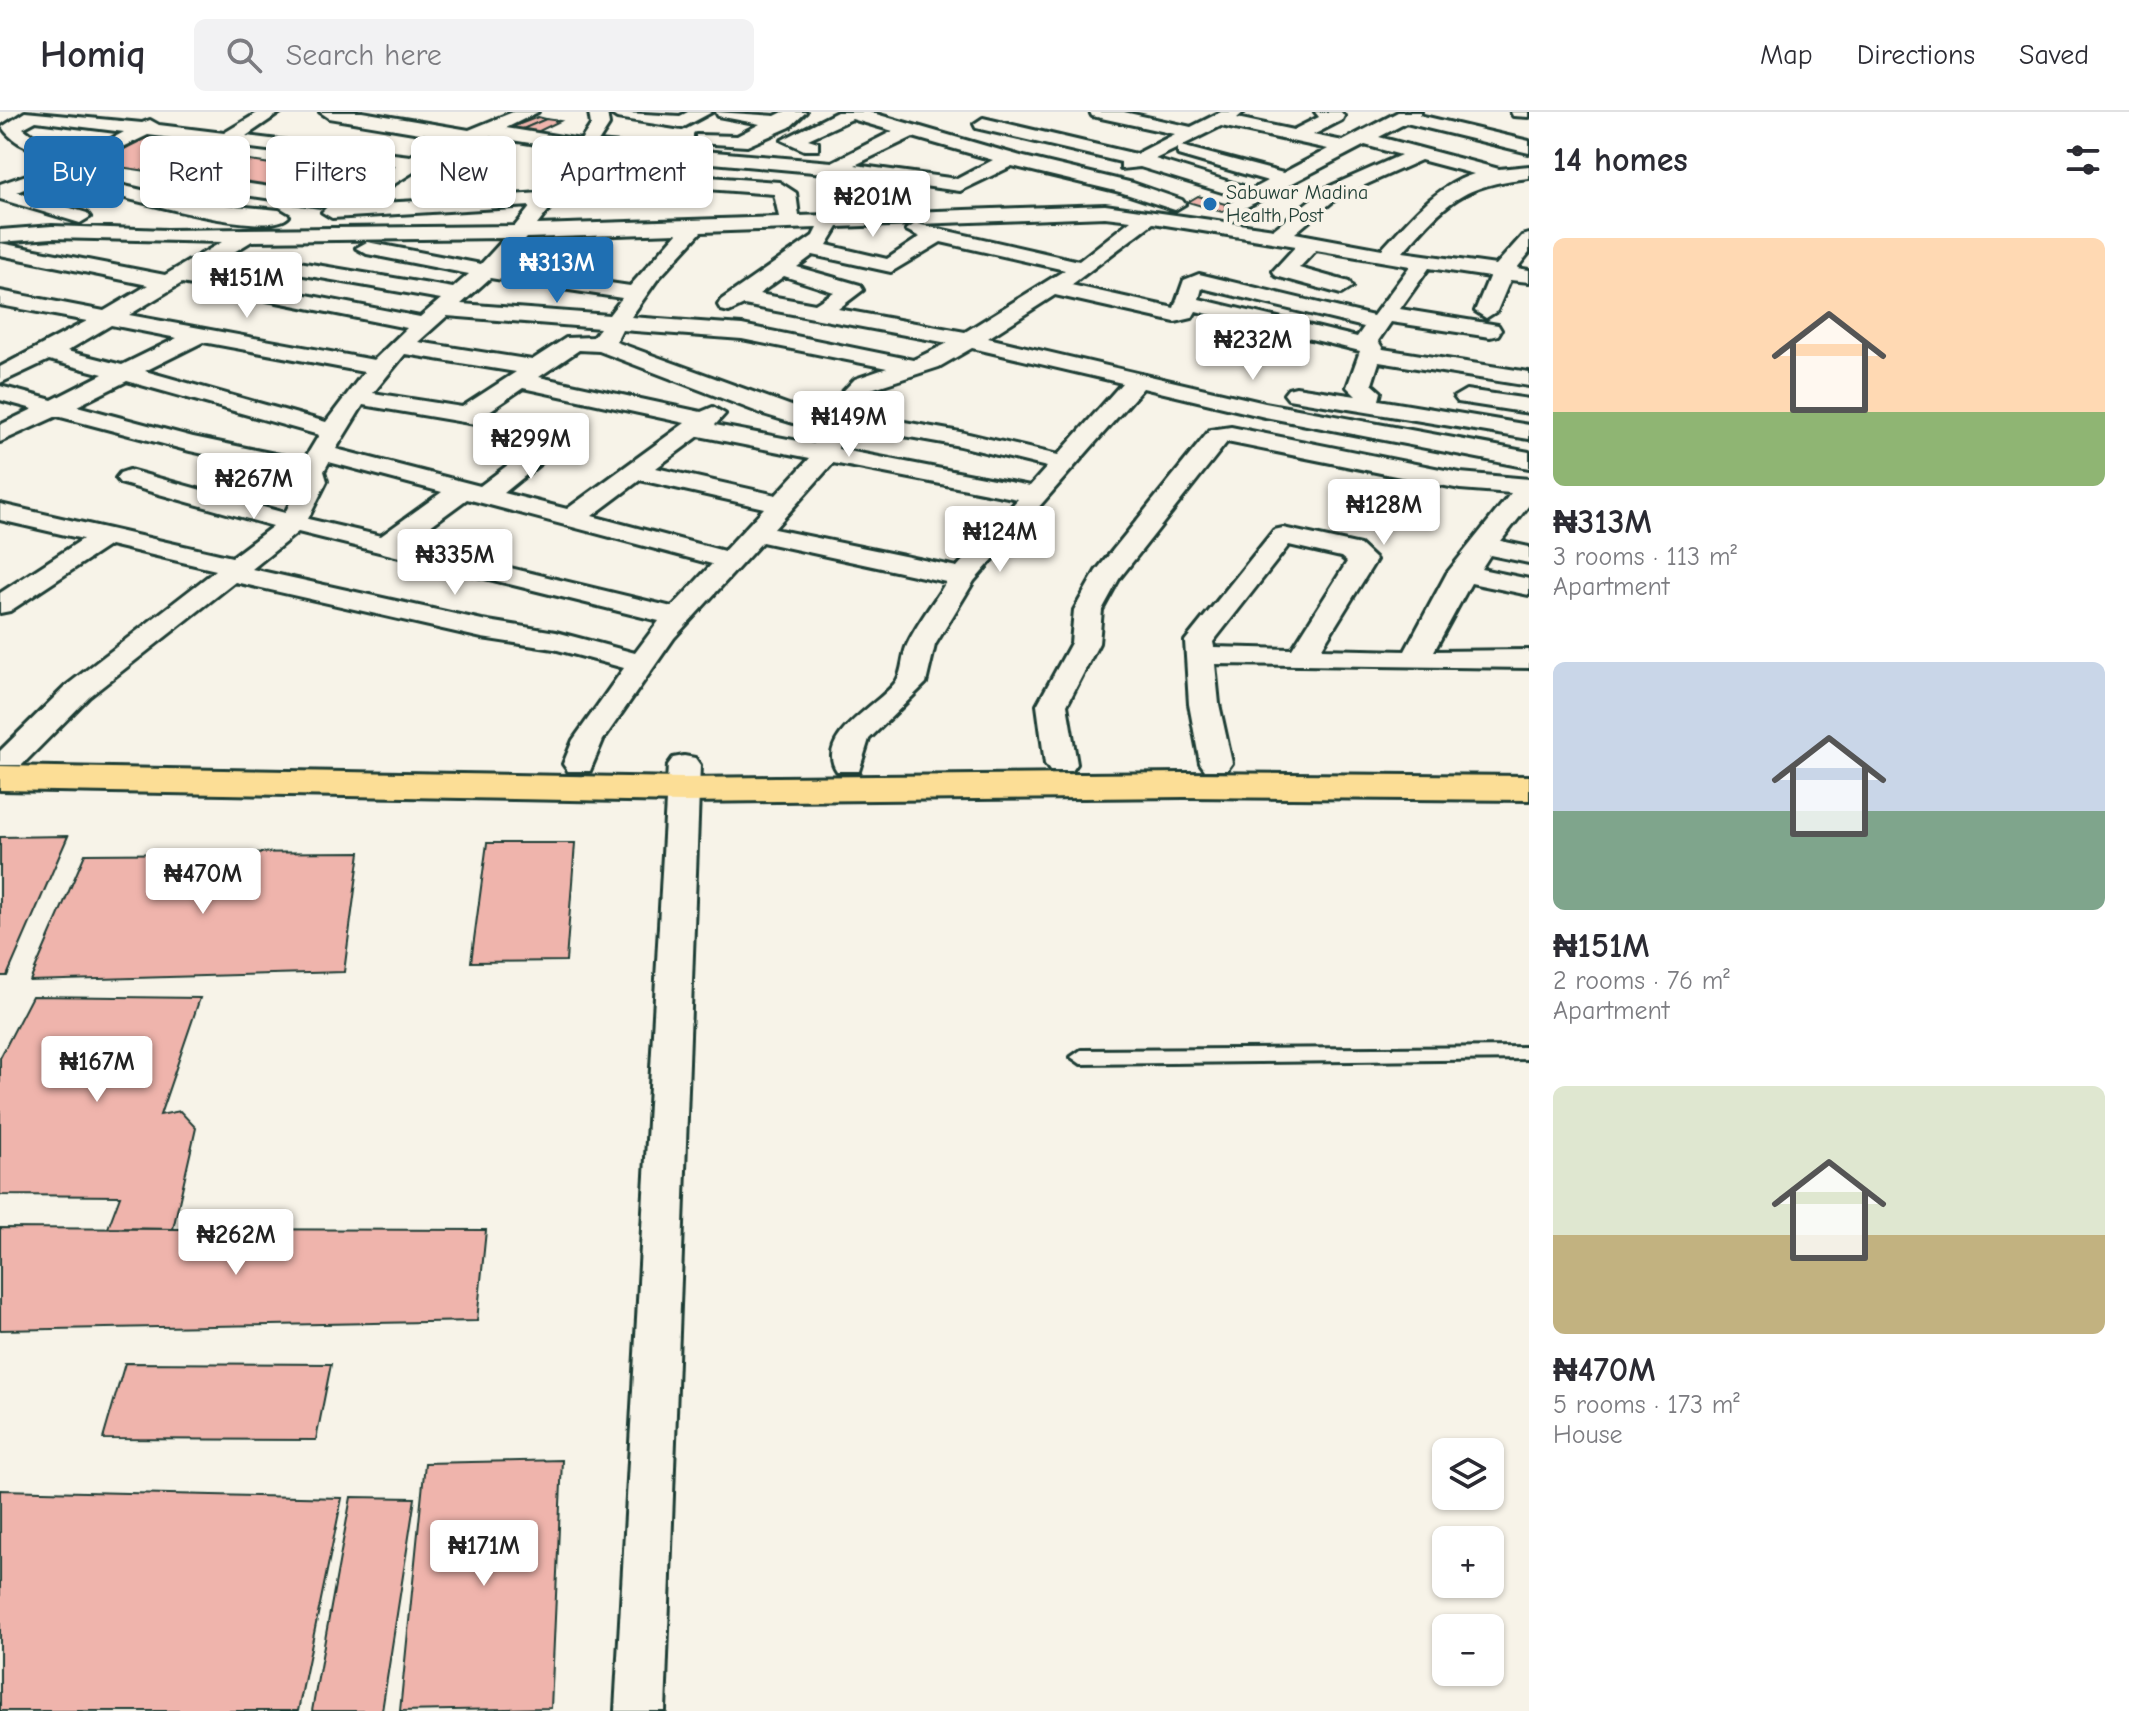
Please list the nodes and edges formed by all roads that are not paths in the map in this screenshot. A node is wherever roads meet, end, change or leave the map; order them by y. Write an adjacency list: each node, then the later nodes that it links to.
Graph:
1 (178, 112): 22 (street)
2 (329, 112): 23 (street)
3 (617, 112): 17 (street)
4 (797, 112): 18 (street)
5 (850, 112): 21 (street); 24 (street)
6 (1010, 112): 20 (street)
7 (1099, 112): 25 (street)
8 (1253, 112): 16 (street)
9 (36, 114): 22 (street); 32 (street)
10 (1409, 114): 37 (street); 39 (street)
11 (223, 115): 14 (street)
12 (527, 116): 23 (street)
13 (1228, 116): 25 (street); 30 (street)
14 (264, 117): 27 (street); 40 (street)
15 (599, 118): 17 (street); 19 (street); 29 (street)
16 (1321, 119): 30 (street)
17 (710, 121): 18 (street); 18 (street)
18 (778, 122): 21 (street)
19 (575, 123)
20 (983, 124): 36 (street); 44 (street)
21 (819, 126): 34 (street); 49 (street)
22 (147, 127): 26 (street); 35 (street)
23 (475, 127): 28 (street); 31 (street)
24 (910, 131): 34 (street); 36 (street)
25 (1195, 132): 38 (street); 46 (street)
26 (221, 136)
27 (240, 136)
28 (459, 136)
29 (589, 136)
30 (1296, 136): 37 (street)
31 (532, 137)
32 (24, 138)
33 (250, 139): 42 (street)
34 (886, 140): 49 (street)
35 (124, 142)
36 (945, 142): 43 (street)
37 (1356, 144): 41 (street); 46 (street)
38 (1167, 146): 44 (street); 52 (street)
39 (1529, 147)
40 (411, 154)
41 (1419, 154): 50 (street); 82 (street)
42 (411, 156)
43 (1009, 160): 49 (street); 51 (street)
44 (1138, 160): 51 (street); 59 (street)
45 (713, 161): 49 (street)
46 (1316, 164): 52 (street)
47 (1529, 172): 50 (street)
48 (135, 173): 70 (street)
49 (846, 176): 71 (street)
50 (1499, 176): 56 (street); 89 (street)
51 (1096, 180): 74 (street)
52 (1284, 180): 59 (street)
53 (24, 183): 57 (street)
54 (713, 183): 55 (street)
55 (728, 184): 61 (street); 72 (street)
56 (1529, 184)
57 (0, 192): 69 (street)
58 (126, 193): 69 (street); 70 (street)
59 (1254, 196): 74 (street)
60 (713, 204): 61 (street)
61 (718, 204): 75 (street)
62 (341, 208): 70 (street)
63 (450, 208): 78 (street)
64 (541, 208): 79 (street)
65 (605, 208): 67 (street)
66 (661, 208): 76 (street)
67 (602, 212)
68 (1149, 216): 73 (street); 74 (street); 93 (street)
69 (80, 217): 77 (street)
70 (263, 220): 77 (street); 83 (street); 97 (street)
71 (837, 221): 72 (street); 73 (street); 86 (street)
72 (790, 222): 75 (street)
73 (879, 222): 80 (street); 88 (street)
74 (1217, 223): 82 (street)
75 (703, 224): 76 (street); 101 (street)
76 (651, 226): 79 (street)
77 (52, 232): 81 (street)
78 (451, 232): 79 (street); 83 (street)
79 (523, 232): 94 (street)
80 (937, 235): 88 (street); 93 (street)
81 (0, 236)
82 (1279, 236): 85 (street)
83 (323, 237): 91 (street); 94 (street)
84 (1529, 240): 95 (street)
85 (1312, 242): 89 (street); 99 (street)
86 (810, 248): 88 (street); 92 (street)
87 (0, 249): 97 (street)
88 (847, 256)
89 (1387, 256): 90 (street)
90 (1424, 261): 95 (street); 108 (street)
91 (275, 264): 98 (street); 105 (street)
92 (779, 268): 102 (street); 106 (street)
93 (1083, 268): 100 (street)
94 (486, 271): 101 (street); 105 (street)
95 (1502, 272): 96 (street); 108 (street)
96 (1529, 276)
97 (172, 279): 98 (street); 107 (street)
98 (233, 287): 105 (street)
99 (1341, 287)
100 (1053, 288): 104 (street); 112 (street)
101 (635, 293): 109 (street)
102 (739, 297): 106 (street); 110 (street)
103 (0, 298): 107 (street)
104 (1186, 302): 108 (street); 116 (street)
105 (440, 309): 109 (street); 114 (street)
106 (818, 312): 112 (street)
107 (107, 317): 111 (street); 115 (street)
108 (1382, 319): 116 (street)
109 (616, 322): 110 (street); 113 (street)
110 (702, 329): 117 (street)
111 (200, 335): 118 (street); 119 (street)
112 (969, 340): 117 (street); 123 (street)
113 (604, 344): 120 (street); 126 (street)
114 (399, 346): 118 (street); 120 (street)
115 (49, 353): 119 (street); 121 (street)
116 (1368, 354): 122 (street); 128 (street)
117 (913, 367): 134 (street)
118 (379, 368): 125 (street)
119 (128, 372): 130 (street); 131 (street)
120 (528, 374): 133 (street); 135 (street)
121 (0, 376)
122 (1529, 379)
123 (1138, 380): 132 (street); 143 (street)
124 (0, 393): 131 (street)
125 (355, 397): 133 (street); 140 (street)
126 (734, 397): 134 (street); 135 (street)
127 (1466, 397): 129 (street)
128 (1365, 405): 132 (street); 136 (street)
129 (1529, 406)
130 (247, 409): 139 (street); 140 (street)
131 (54, 410): 137 (street); 139 (street)
132 (1265, 410): 138 (street); 142 (street)
133 (467, 415): 147 (street)
134 (829, 421): 141 (street); 143 (street)
135 (700, 424): 141 (street); 144 (street)
136 (1529, 432)
137 (0, 435)
138 (1242, 436): 146 (street); 173 (street)
139 (190, 444): 140 (street)
140 (321, 452): 147 (street); 152 (street)
141 (825, 454): 148 (street); 149 (street)
142 (1529, 460)
143 (1064, 464): 148 (street)
144 (639, 472): 149 (street); 151 (street)
145 (129, 478): 152 (street)
146 (1529, 488): 156 (street)
147 (474, 493): 151 (street); 155 (street)
148 (1036, 495): 161 (street)
149 (784, 505): 153 (street)
150 (0, 512): 154 (street)
151 (572, 518): 158 (street)
152 (293, 523): 155 (street); 159 (street)
153 (757, 533): 158 (street); 161 (street)
154 (105, 537): 159 (street); 163 (street)
155 (386, 545): 164 (street)
156 (1483, 546): 157 (street); 160 (street)
157 (1529, 555)
158 (728, 560): 164 (street)
159 (238, 567): 169 (street); 174 (street)
160 (1461, 573): 162 (street); 168 (street)
161 (963, 577): 172 (street)
162 (1529, 587)
163 (7, 593)
164 (678, 617): 169 (street)
165 (1201, 655): 166 (street); 166 (street); 170 (street)
166 (1301, 658): 168 (street)
167 (1529, 659): 168 (street)
168 (1415, 660)
169 (642, 664): 171 (street)
170 (1216, 763): 173 (main road); 175 (main road)
171 (579, 764): 174 (main road); 176 (main road)
172 (848, 764): 173 (main road); 176 (main road)
173 (1061, 764)
174 (4, 765): 176 (main road)
175 (1529, 765)
176 (683, 777): 177 (main road); 180 (street)
177 (1529, 788)
178 (1529, 1053): 179 (lane)
179 (1081, 1057)
180 (640, 1711)

